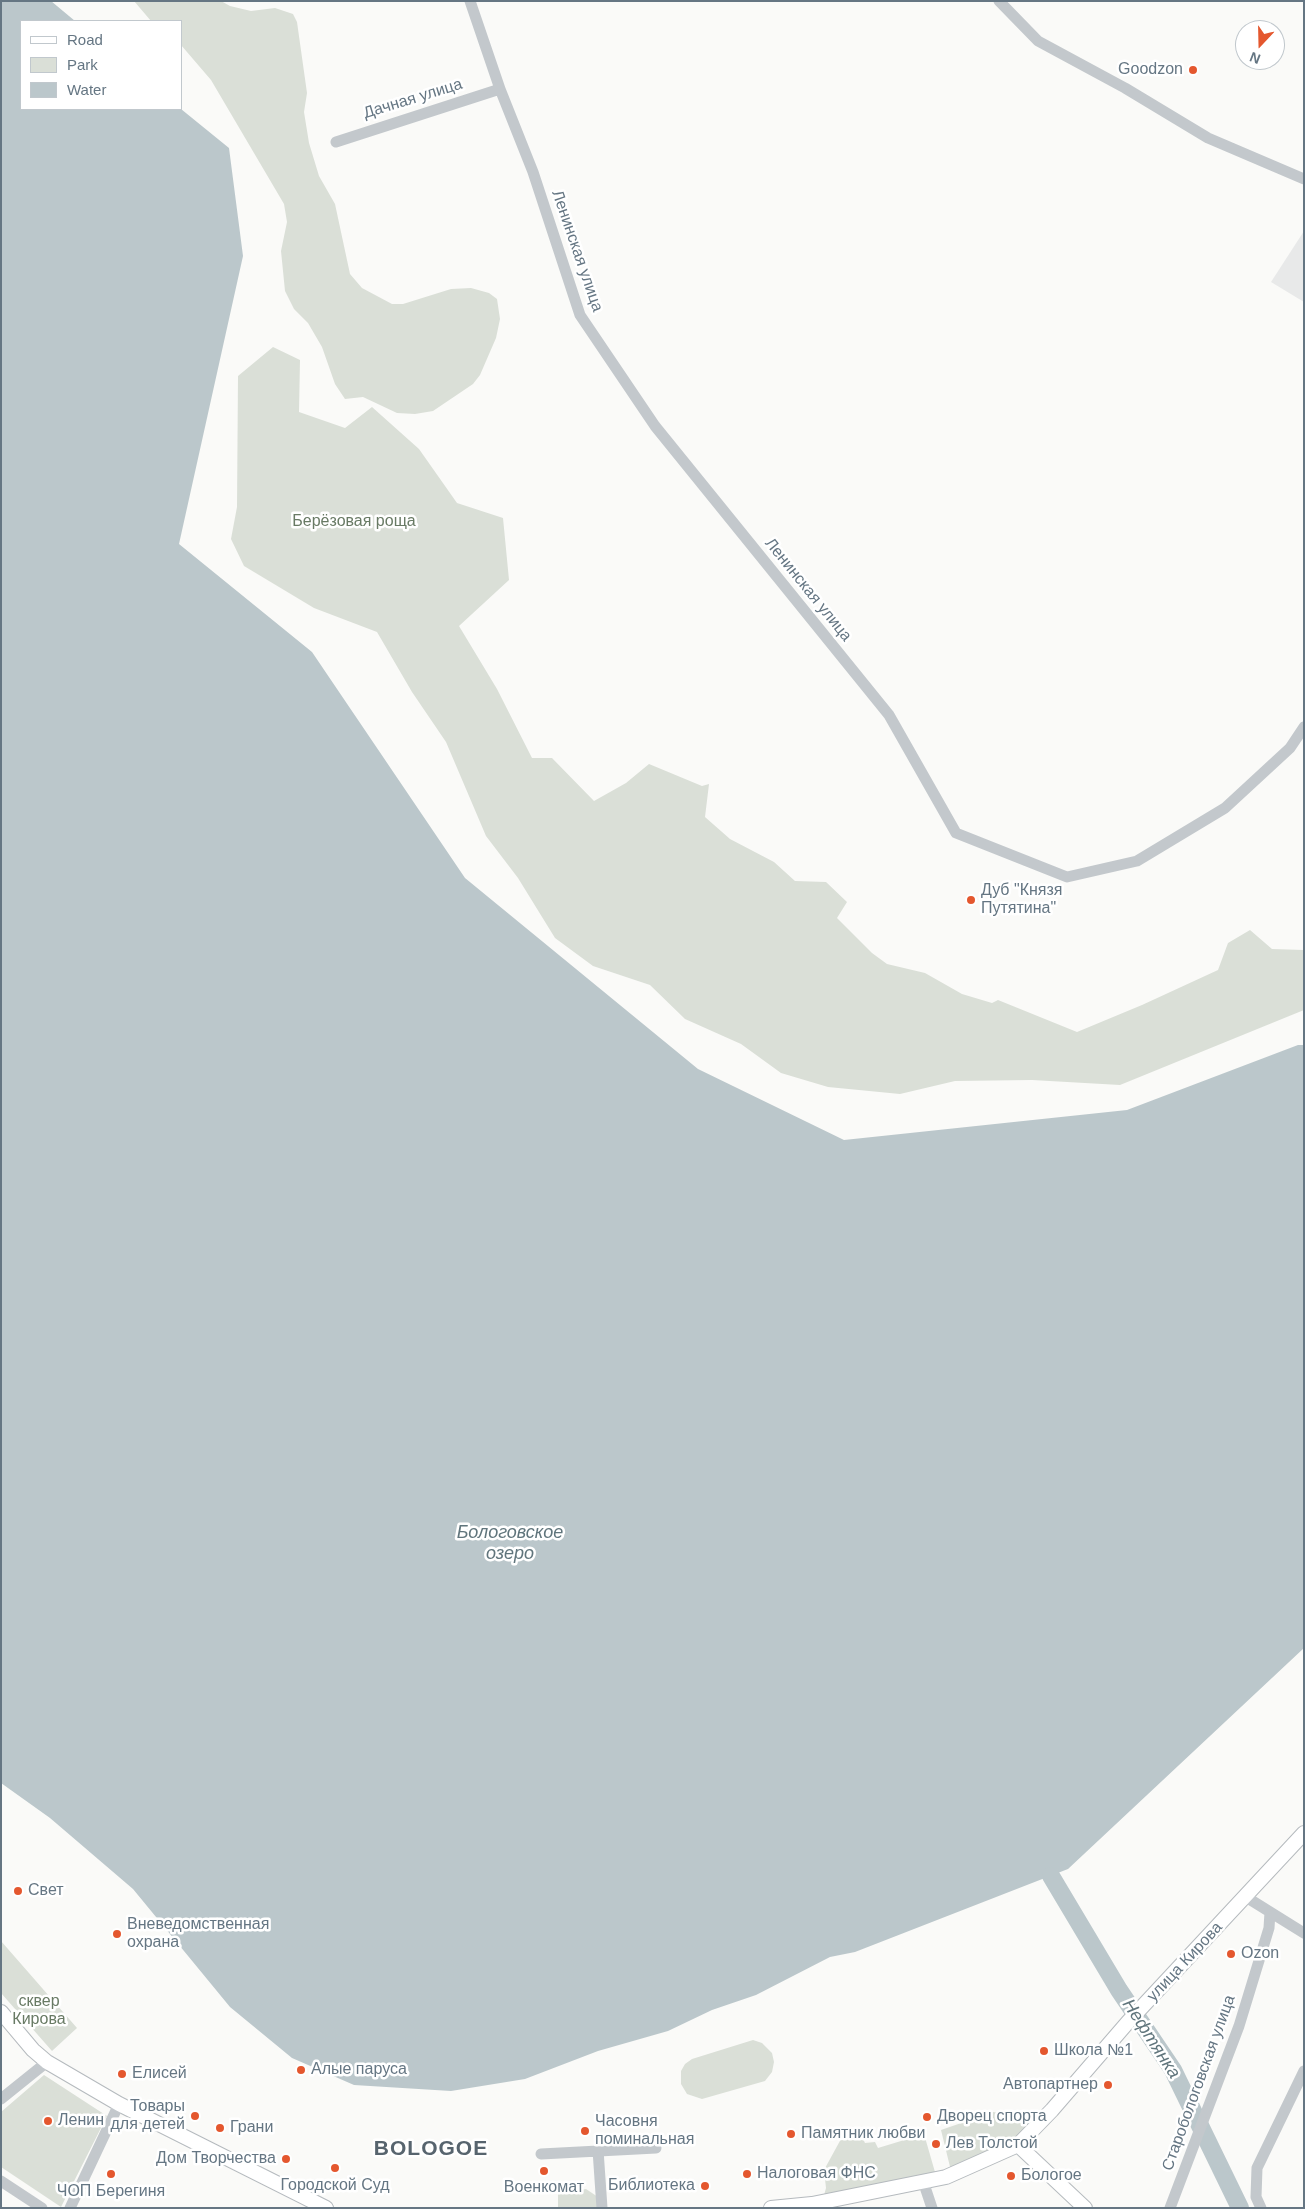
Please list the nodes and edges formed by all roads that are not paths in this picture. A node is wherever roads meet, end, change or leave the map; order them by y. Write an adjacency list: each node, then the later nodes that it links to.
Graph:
1 (470, 1): 3 (street, Ленинская улица)
2 (999, 1): 5 (street)
3 (500, 89): 4 (street, Дачная улица); 6 (street, Ленинская улица)
4 (336, 142)
5 (1304, 179)
6 (1304, 727)
7 (1304, 1833): 8 (main road, улица Кирова)
8 (1246, 1897): 9 (street); 16 (main road, улица Кирова)
9 (1270, 1912): 10 (street); 29 (street, Старобологовская улица)
10 (1304, 1933)
11 (1, 2012): 12 (main road)
12 (47, 2062): 14 (street); 15 (main road)
13 (1304, 2071): 30 (street)
14 (1, 2099)
15 (119, 2104): 23 (street); 24 (main road)
16 (1018, 2146): 21 (main road, улица Кирова); 28 (main road)
17 (656, 2148): 18 (street)
18 (598, 2150): 19 (street); 25 (street)
19 (541, 2154)
20 (1, 2181): 22 (street)
21 (923, 2182): 26 (main road, улица Кирова); 27 (street)
22 (42, 2208)
23 (70, 2208)
24 (326, 2208)
25 (602, 2208)
26 (771, 2208)
27 (932, 2208)
28 (1085, 2208)
29 (1170, 2208)
30 (1261, 2208)

